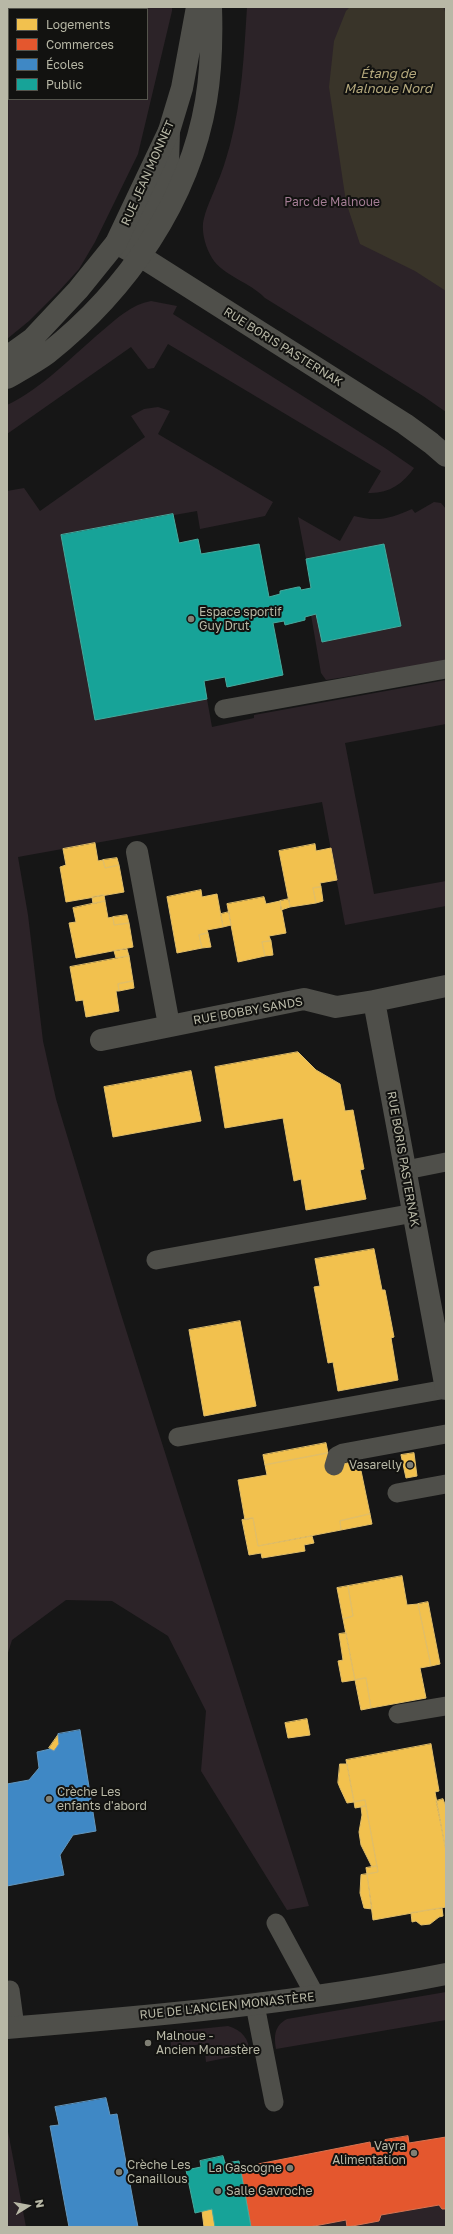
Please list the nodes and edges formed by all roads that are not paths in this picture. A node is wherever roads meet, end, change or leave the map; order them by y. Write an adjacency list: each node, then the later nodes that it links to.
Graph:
1 (197, 7): 3 (street, RUE JEAN MONNET)
2 (211, 7): 5 (street)
3 (170, 131): 4 (street, RUE JEAN MONNET); 5 (street)
4 (116, 243): 5 (street, RUE BORIS PASTERNAK); 6 (street, RUE JEAN MONNET)
5 (140, 256): 7 (street); 8 (street, RUE BORIS PASTERNAK)
6 (7, 357)
7 (7, 378)
8 (446, 456)
9 (446, 669): 10 (lane)
10 (224, 709)
11 (137, 852): 14 (street)
12 (446, 986): 13 (street)
13 (374, 1000): 14 (street, RUE BOBBY SANDS); 17 (street, RUE BORIS PASTERNAK)
14 (169, 1025): 15 (street, RUE BOBBY SANDS)
15 (101, 1040)
16 (446, 1162): 17 (lane)
17 (406, 1170): 18 (street, RUE BORIS PASTERNAK)
18 (414, 1213): 19 (lane); 20 (street, RUE BORIS PASTERNAK)
19 (156, 1260)
20 (446, 1389): 22 (lane)
21 (446, 1434): 23 (lane)
22 (178, 1437)
23 (334, 1466)
24 (446, 1484): 25 (lane)
25 (398, 1492)
26 (446, 1706): 27 (lane)
27 (398, 1714)
28 (276, 1923): 31 (lane)
29 (446, 1974): 31 (street, RUE DE L'ANCIEN MONASTÈRE)
30 (10, 1990): 33 (lane)
31 (316, 1997): 32 (street, RUE DE L'ANCIEN MONASTÈRE)
32 (255, 2005): 33 (street, RUE DE L'ANCIEN MONASTÈRE); 34 (lane)
33 (11, 2027)
34 (274, 2102)

